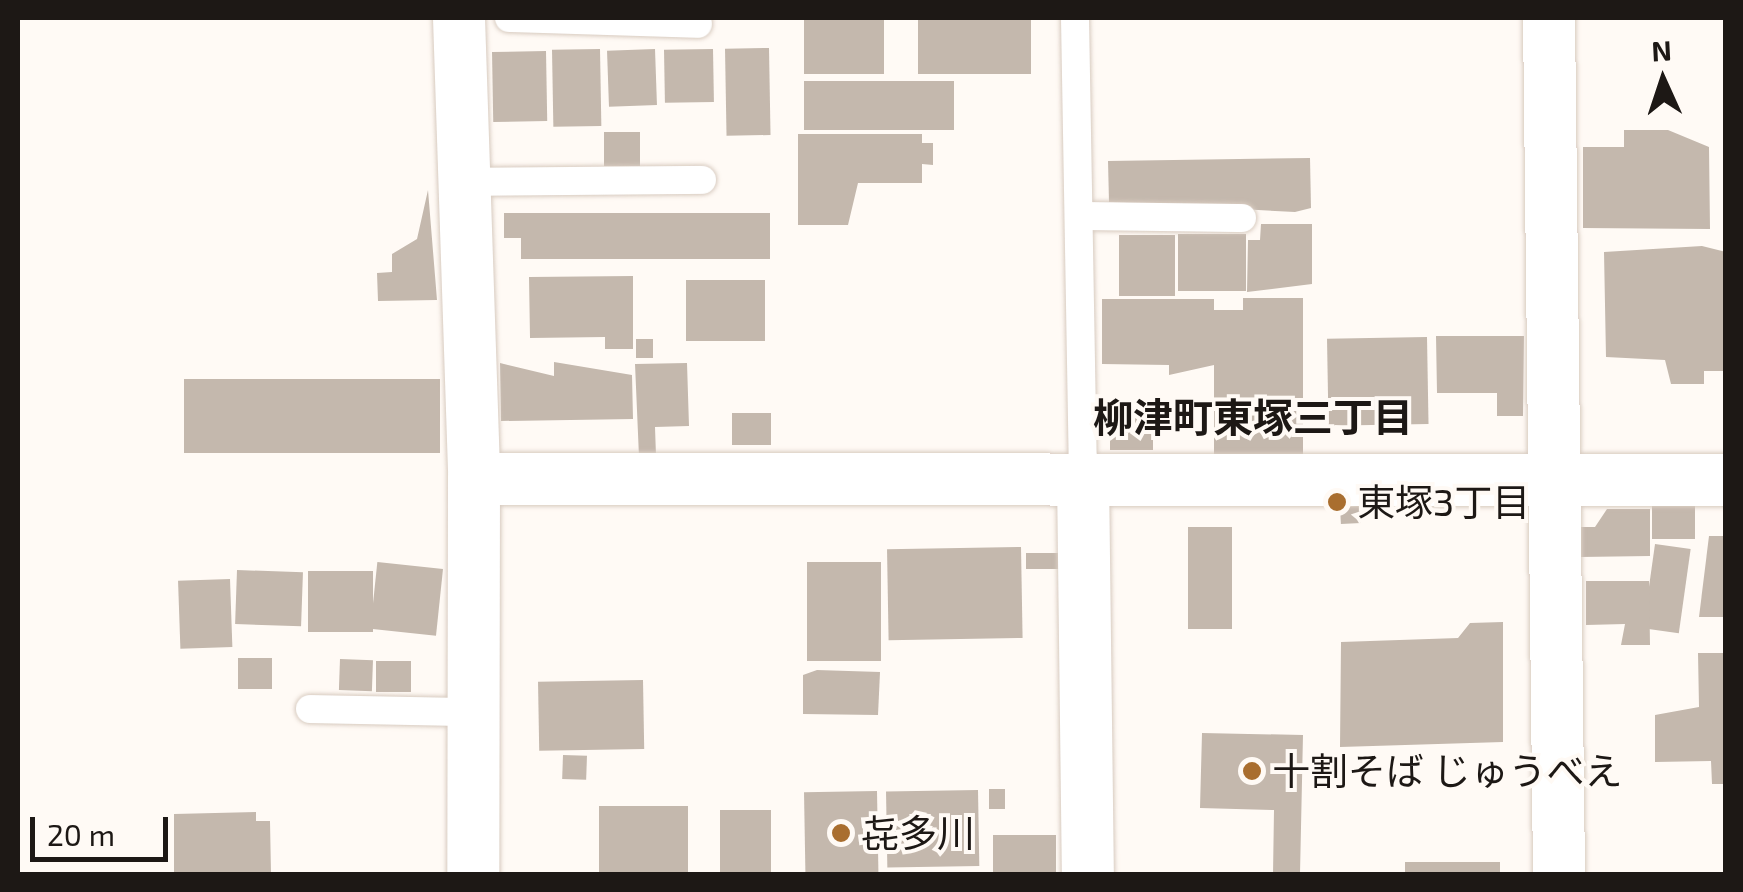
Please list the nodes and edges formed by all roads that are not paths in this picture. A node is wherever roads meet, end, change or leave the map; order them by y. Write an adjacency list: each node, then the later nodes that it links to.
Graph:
1 (459, 18): 7 (street)
2 (509, 18): 5 (lane)
3 (1076, 18): 8 (lane)
4 (1550, 18): 12 (street)
5 (698, 24)
6 (702, 180): 7 (lane)
7 (464, 182): 11 (street)
8 (1079, 216): 9 (lane); 10 (lane)
9 (1242, 218)
10 (1083, 476): 11 (street); 12 (street); 17 (street)
11 (474, 479): 15 (street)
12 (1556, 479): 13 (street); 18 (street)
13 (1726, 480)
14 (310, 708): 15 (lane)
15 (473, 712): 16 (street)
16 (473, 874)
17 (1088, 874)
18 (1559, 874)

